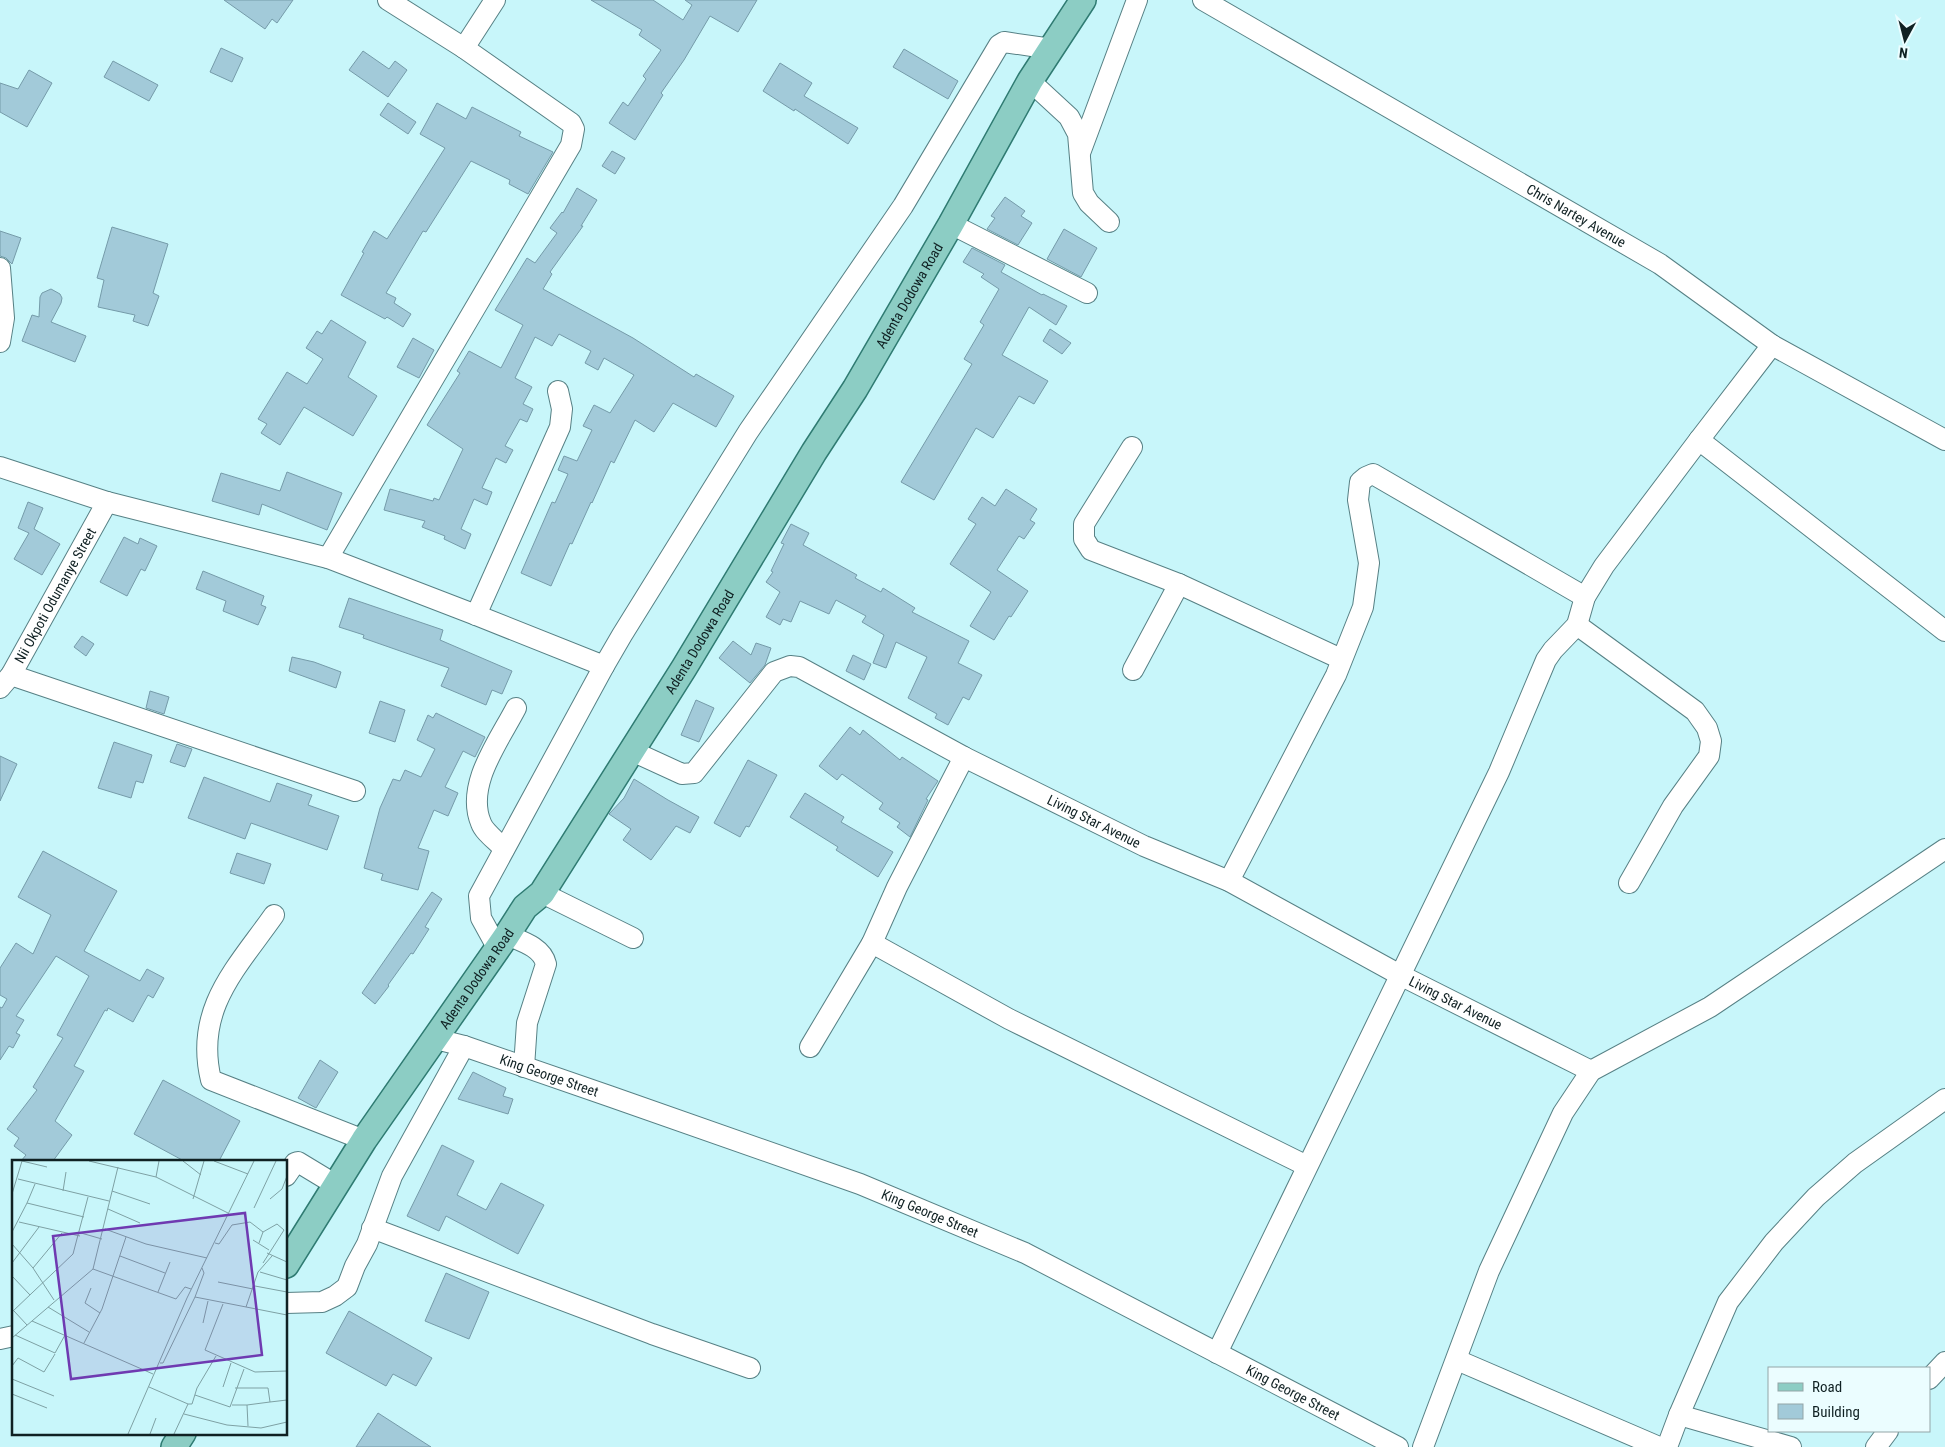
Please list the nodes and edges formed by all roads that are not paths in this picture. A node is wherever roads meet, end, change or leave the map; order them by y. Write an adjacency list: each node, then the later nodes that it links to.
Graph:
1 (388, 0): 6 (street)
2 (495, 0): 6 (street)
3 (1083, 0): 7 (main road, Adenta Dodowa Road)
4 (1137, 0): 9 (street)
5 (1203, 0): 15 (street, Chris Nartey Avenue)
6 (464, 48): 22 (street)
7 (1052, 49): 8 (main road, Adenta Dodowa Road); 29 (street)
8 (1030, 81): 9 (street); 11 (main road, Adenta Dodowa Road)
9 (1079, 154): 10 (street)
10 (1109, 222)
11 (951, 224): 13 (street); 33 (main road, Adenta Dodowa Road)
12 (0, 268): 14 (street)
13 (1086, 293)
14 (0, 342)
15 (1772, 345): 17 (street); 18 (street, Chris Nartey Avenue)
16 (558, 391): 25 (street)
17 (1698, 440): 24 (street); 27 (street)
18 (1945, 440)
19 (1132, 447): 23 (street)
20 (0, 467): 21 (street)
21 (107, 502): 22 (street); 31 (street, Nii Okpoti Odumanye Street)
22 (328, 558): 25 (street)
23 (1179, 584): 28 (street); 30 (street)
24 (1585, 597): 26 (street); 28 (street)
25 (476, 614): 29 (street)
26 (1577, 625): 39 (street); 45 (street)
27 (1945, 631)
28 (1341, 659): 38 (street)
29 (604, 666): 36 (street)
30 (1133, 670)
31 (6, 681): 35 (street)
32 (516, 708): 36 (street)
33 (632, 751): 34 (street, Living Star Avenue); 40 (main road, Adenta Dodowa Road)
34 (964, 757): 38 (street, Living Star Avenue); 44 (street)
35 (355, 791)
36 (504, 849): 43 (street)
37 (1945, 849): 50 (street)
38 (1229, 881): 45 (street, Living Star Avenue)
39 (1629, 883)
40 (542, 893): 42 (street); 43 (main road, Adenta Dodowa Road)
41 (274, 915): 52 (street)
42 (633, 938)
43 (503, 942): 46 (main road, Adenta Dodowa Road); 49 (street)
44 (872, 943): 48 (street); 53 (street)
45 (1400, 975): 50 (street, Living Star Avenue); 53 (street)
46 (436, 1039): 47 (street, King George Street); 52 (main road, Adenta Dodowa Road)
47 (464, 1046): 49 (street, King George Street); 56 (street)
48 (810, 1047)
49 (524, 1067): 59 (street, King George Street)
50 (1591, 1071): 60 (street)
51 (1945, 1099): 64 (street)
52 (364, 1140): 55 (main road, Adenta Dodowa Road)
53 (1307, 1166): 59 (street)
54 (288, 1173): 55 (street)
55 (336, 1184): 57 (main road, Adenta Dodowa Road)
56 (372, 1228): 58 (street); 62 (street)
57 (288, 1262)
58 (288, 1302)
59 (1217, 1353): 68 (street, King George Street)
60 (1457, 1360): 69 (street); 70 (street)
61 (1945, 1362): 63 (street)
62 (750, 1368)
63 (1930, 1378)
64 (1678, 1415): 71 (street); 72 (street)
65 (1887, 1432): 73 (street)
66 (182, 1434): 67 (main road)
67 (174, 1447)
68 (1398, 1447)
69 (1423, 1447)
70 (1659, 1447)
71 (1667, 1447)
72 (1791, 1447)
73 (1876, 1447)

